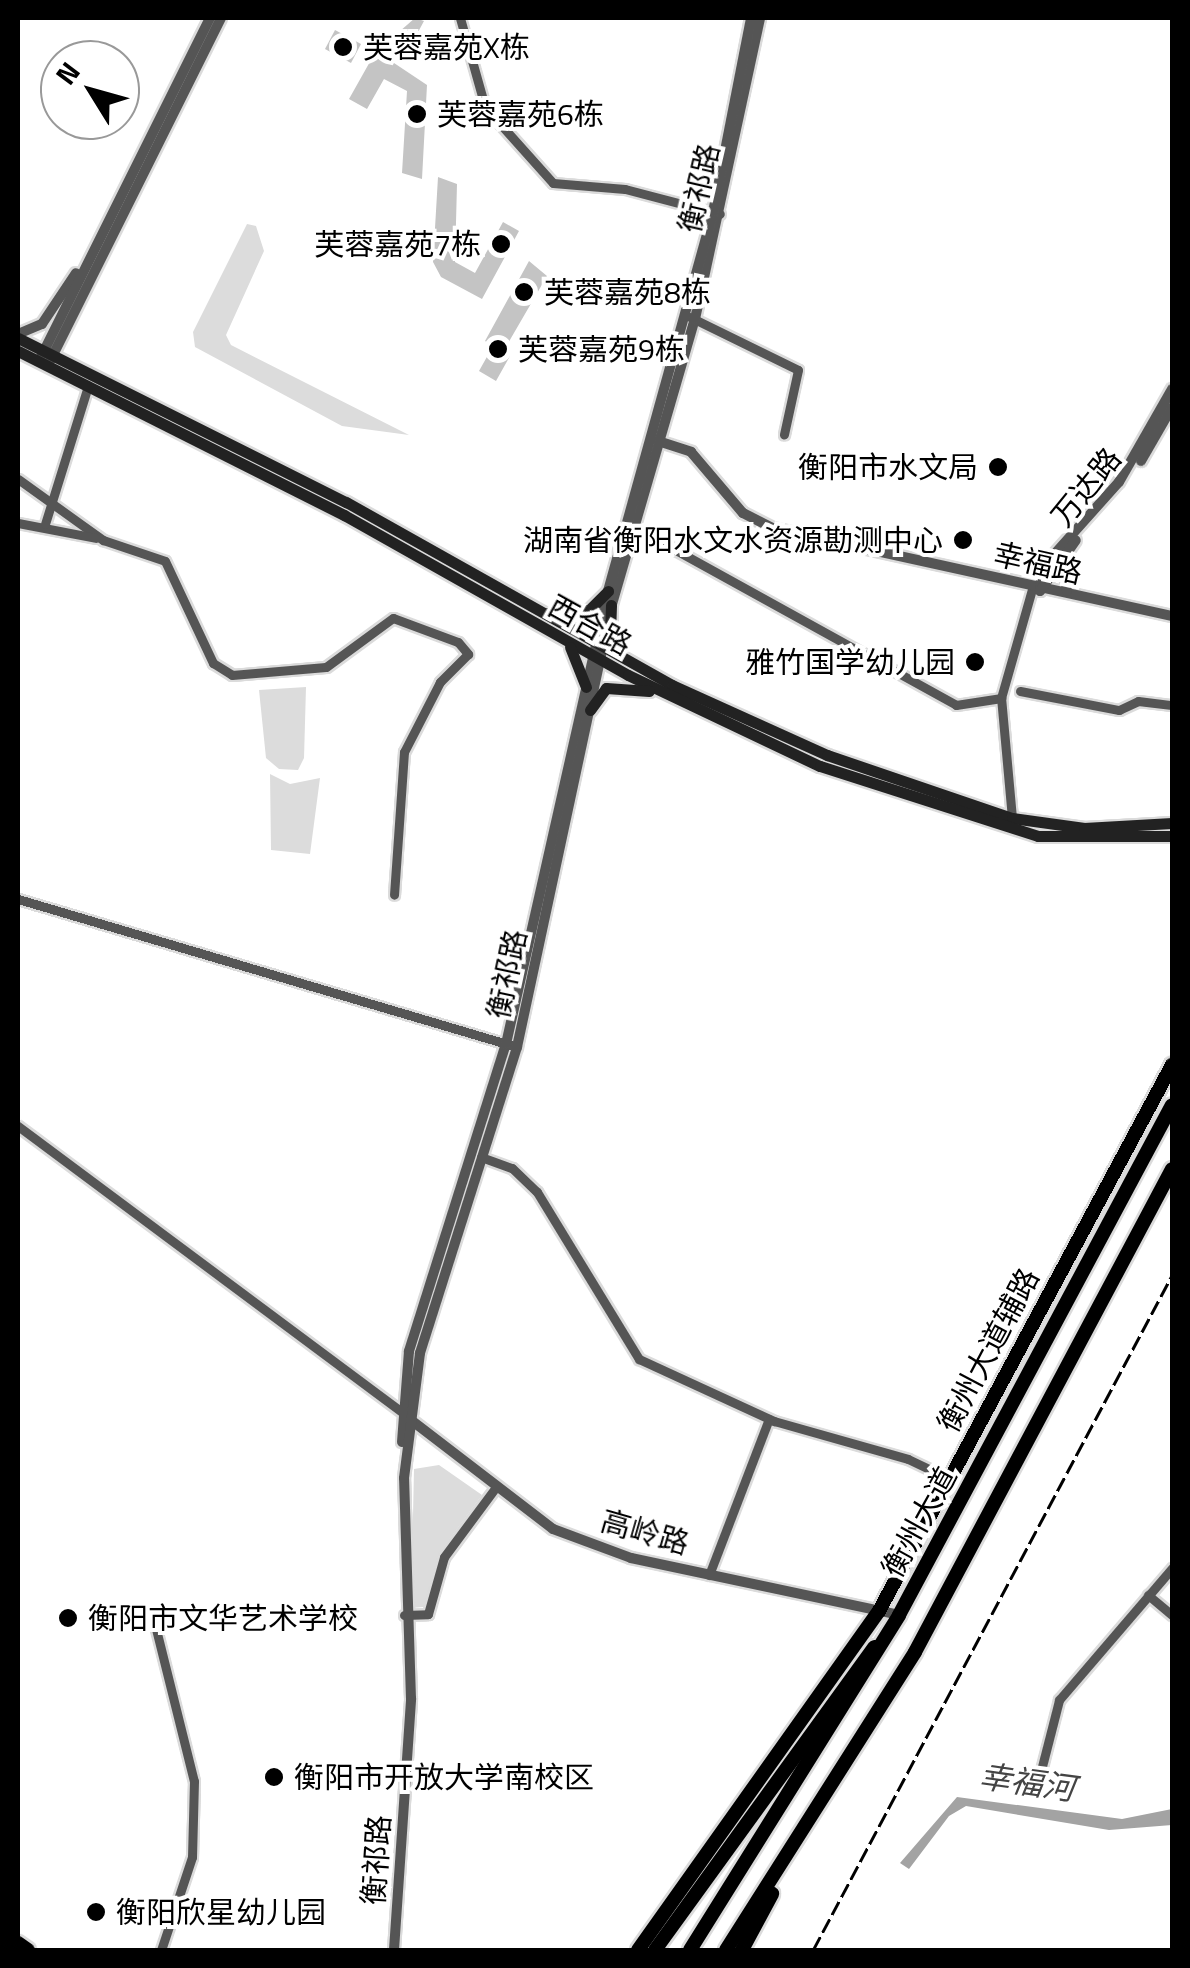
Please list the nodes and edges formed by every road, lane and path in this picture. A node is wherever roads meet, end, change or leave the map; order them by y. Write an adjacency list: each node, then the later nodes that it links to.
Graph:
1 (210, 18): 7 (street)
2 (221, 18): 11 (street)
3 (460, 18): 6 (street)
4 (750, 18): 6 (street, 衡祁路)
5 (760, 18): 6 (street, 衡祁路)
6 (716, 213): 8 (street, 衡祁路)
7 (104, 231): 9 (street); 11 (street)
8 (691, 317): 15 (street); 16 (street, 衡祁路)
9 (18, 336): 11 (main road, 西合路)
10 (18, 351): 11 (main road, 西合路)
11 (46, 359): 12 (main road, 西合路); 30 (main road, 西合路)
12 (88, 386): 18 (street); 32 (main road, 西合路)
13 (1172, 389): 24 (street, 万达路)
14 (1172, 407): 23 (street, 万达路)
15 (784, 434)
16 (658, 439): 21 (street, 衡祁路); 25 (street, 幸福路); 26 (street, 幸福路); 27 (street, 衡祁路)
17 (18, 479): 18 (street)
18 (50, 502): 20 (street); 22 (street)
19 (18, 524): 20 (street)
20 (45, 524): 22 (street)
21 (634, 528): 29 (street, 衡祁路); 38 (street)
22 (103, 540): 44 (street)
23 (1068, 550): 26 (street, 万达路); 28 (street)
24 (1042, 568): 25 (street); 26 (street, 万达路)
25 (1018, 580): 26 (street, 幸福路)
26 (1038, 587): 28 (street, 幸福路); 31 (street, 幸福路); 38 (street)
27 (608, 591): 30 (main road); 33 (street, 衡祁路)
28 (1067, 591): 31 (street, 幸福路)
29 (611, 605): 33 (street, 衡祁路); 34 (main road)
30 (535, 611): 33 (main road, 西合路)
31 (1172, 613)
32 (556, 634): 33 (main road, 西合路); 35 (main road)
33 (598, 651): 34 (main road, 西合路); 35 (street, 衡祁路); 37 (main road, 西合路); 40 (street, 衡祁路)
34 (634, 664): 41 (main road, 西合路)
35 (586, 687): 46 (street, 衡祁路)
36 (1020, 690): 39 (street)
37 (667, 694): 40 (main road); 43 (main road, 西合路)
38 (1001, 698): 41 (street)
39 (1172, 704)
40 (590, 710): 46 (street, 衡祁路)
41 (1012, 818): 42 (main road, 西合路)
42 (1172, 823)
43 (1172, 836)
44 (394, 895)
45 (18, 899): 46 (street)
46 (511, 1045): 50 (street, 衡祁路); 52 (street, 衡祁路)
47 (1172, 1065): 54 (main road, 衡州大道辅路)
48 (1172, 1105): 61 (main road, 衡州大道)
49 (18, 1126): 52 (street)
50 (481, 1157): 52 (street, 衡祁路); 53 (street)
51 (1172, 1169): 65 (main road, 衡州大道)
52 (408, 1417): 55 (street, 高岭路); 60 (street, 衡祁路)
53 (769, 1419): 54 (street); 57 (street)
54 (950, 1480): 59 (main road, 衡州大道辅路)
55 (496, 1488): 57 (street, 高岭路); 60 (street)
56 (1172, 1568): 58 (street)
57 (709, 1575): 59 (street, 高岭路)
58 (1148, 1596): 62 (street); 64 (street)
59 (879, 1611): 61 (street, 高岭路); 70 (main road, 衡州大道辅路)
60 (406, 1614): 69 (street, 衡祁路)
61 (900, 1615): 71 (main road); 72 (main road, 衡州大道)
62 (1172, 1615)
63 (154, 1621): 68 (street)
64 (1038, 1782)
65 (817, 1809): 73 (main road, 衡州大道); 74 (main road)
66 (18, 1943): 67 (main road)
67 (28, 1950)
68 (161, 1950)
69 (392, 1950)
70 (638, 1950)
71 (653, 1950)
72 (690, 1950)
73 (726, 1950)
74 (742, 1950)

